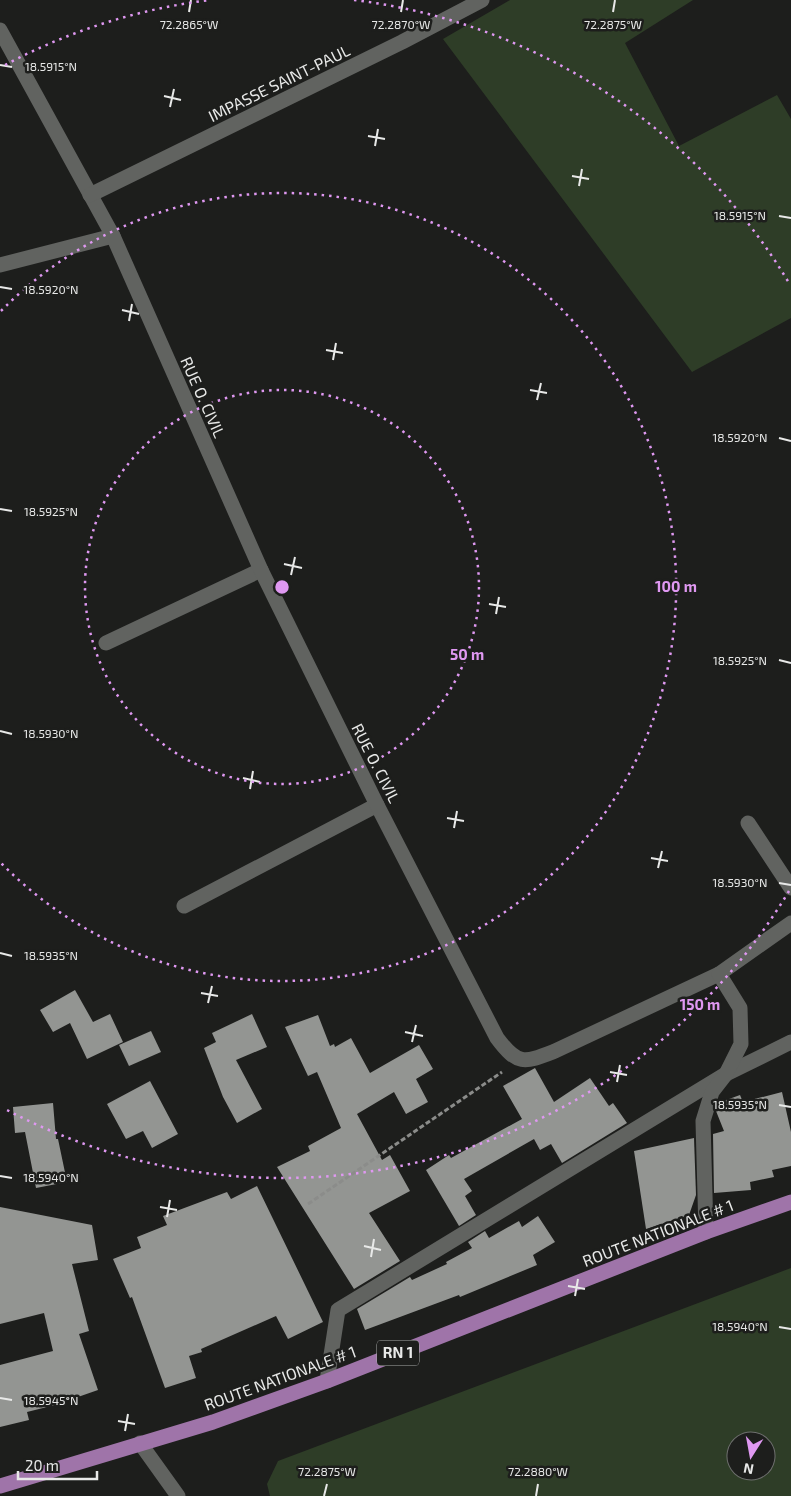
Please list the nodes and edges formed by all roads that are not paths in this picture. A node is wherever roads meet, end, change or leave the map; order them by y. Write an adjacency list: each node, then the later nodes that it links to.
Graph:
1 (482, 0): 3 (street, IMPASSE SAINT-PAUL)
2 (0, 30): 3 (street, RUE O. CIVIL)
3 (90, 195): 4 (street, RUE O. CIVIL)
4 (113, 236): 5 (street); 6 (street, RUE O. CIVIL)
5 (0, 265)
6 (261, 570): 7 (street); 8 (street, RUE O. CIVIL)
7 (106, 643)
8 (378, 806): 11 (street); 13 (street, RUE O. CIVIL)
9 (748, 823): 10 (street)
10 (791, 888)
11 (184, 906)
12 (791, 923): 13 (street)
13 (719, 974): 15 (street)
14 (791, 1042): 15 (street)
15 (726, 1074): 17 (street); 18 (street)
16 (791, 1202): 17 (main road, ROUTE NATIONALE # 1 / RN 1)
17 (706, 1232): 18 (main road, ROUTE NATIONALE # 1 / RN 1)
18 (327, 1381): 19 (main road, ROUTE NATIONALE # 1 / RN 1)
19 (140, 1443): 20 (main road, ROUTE NATIONALE # 1 / RN 1); 21 (street)
20 (0, 1486)
21 (178, 1496)

